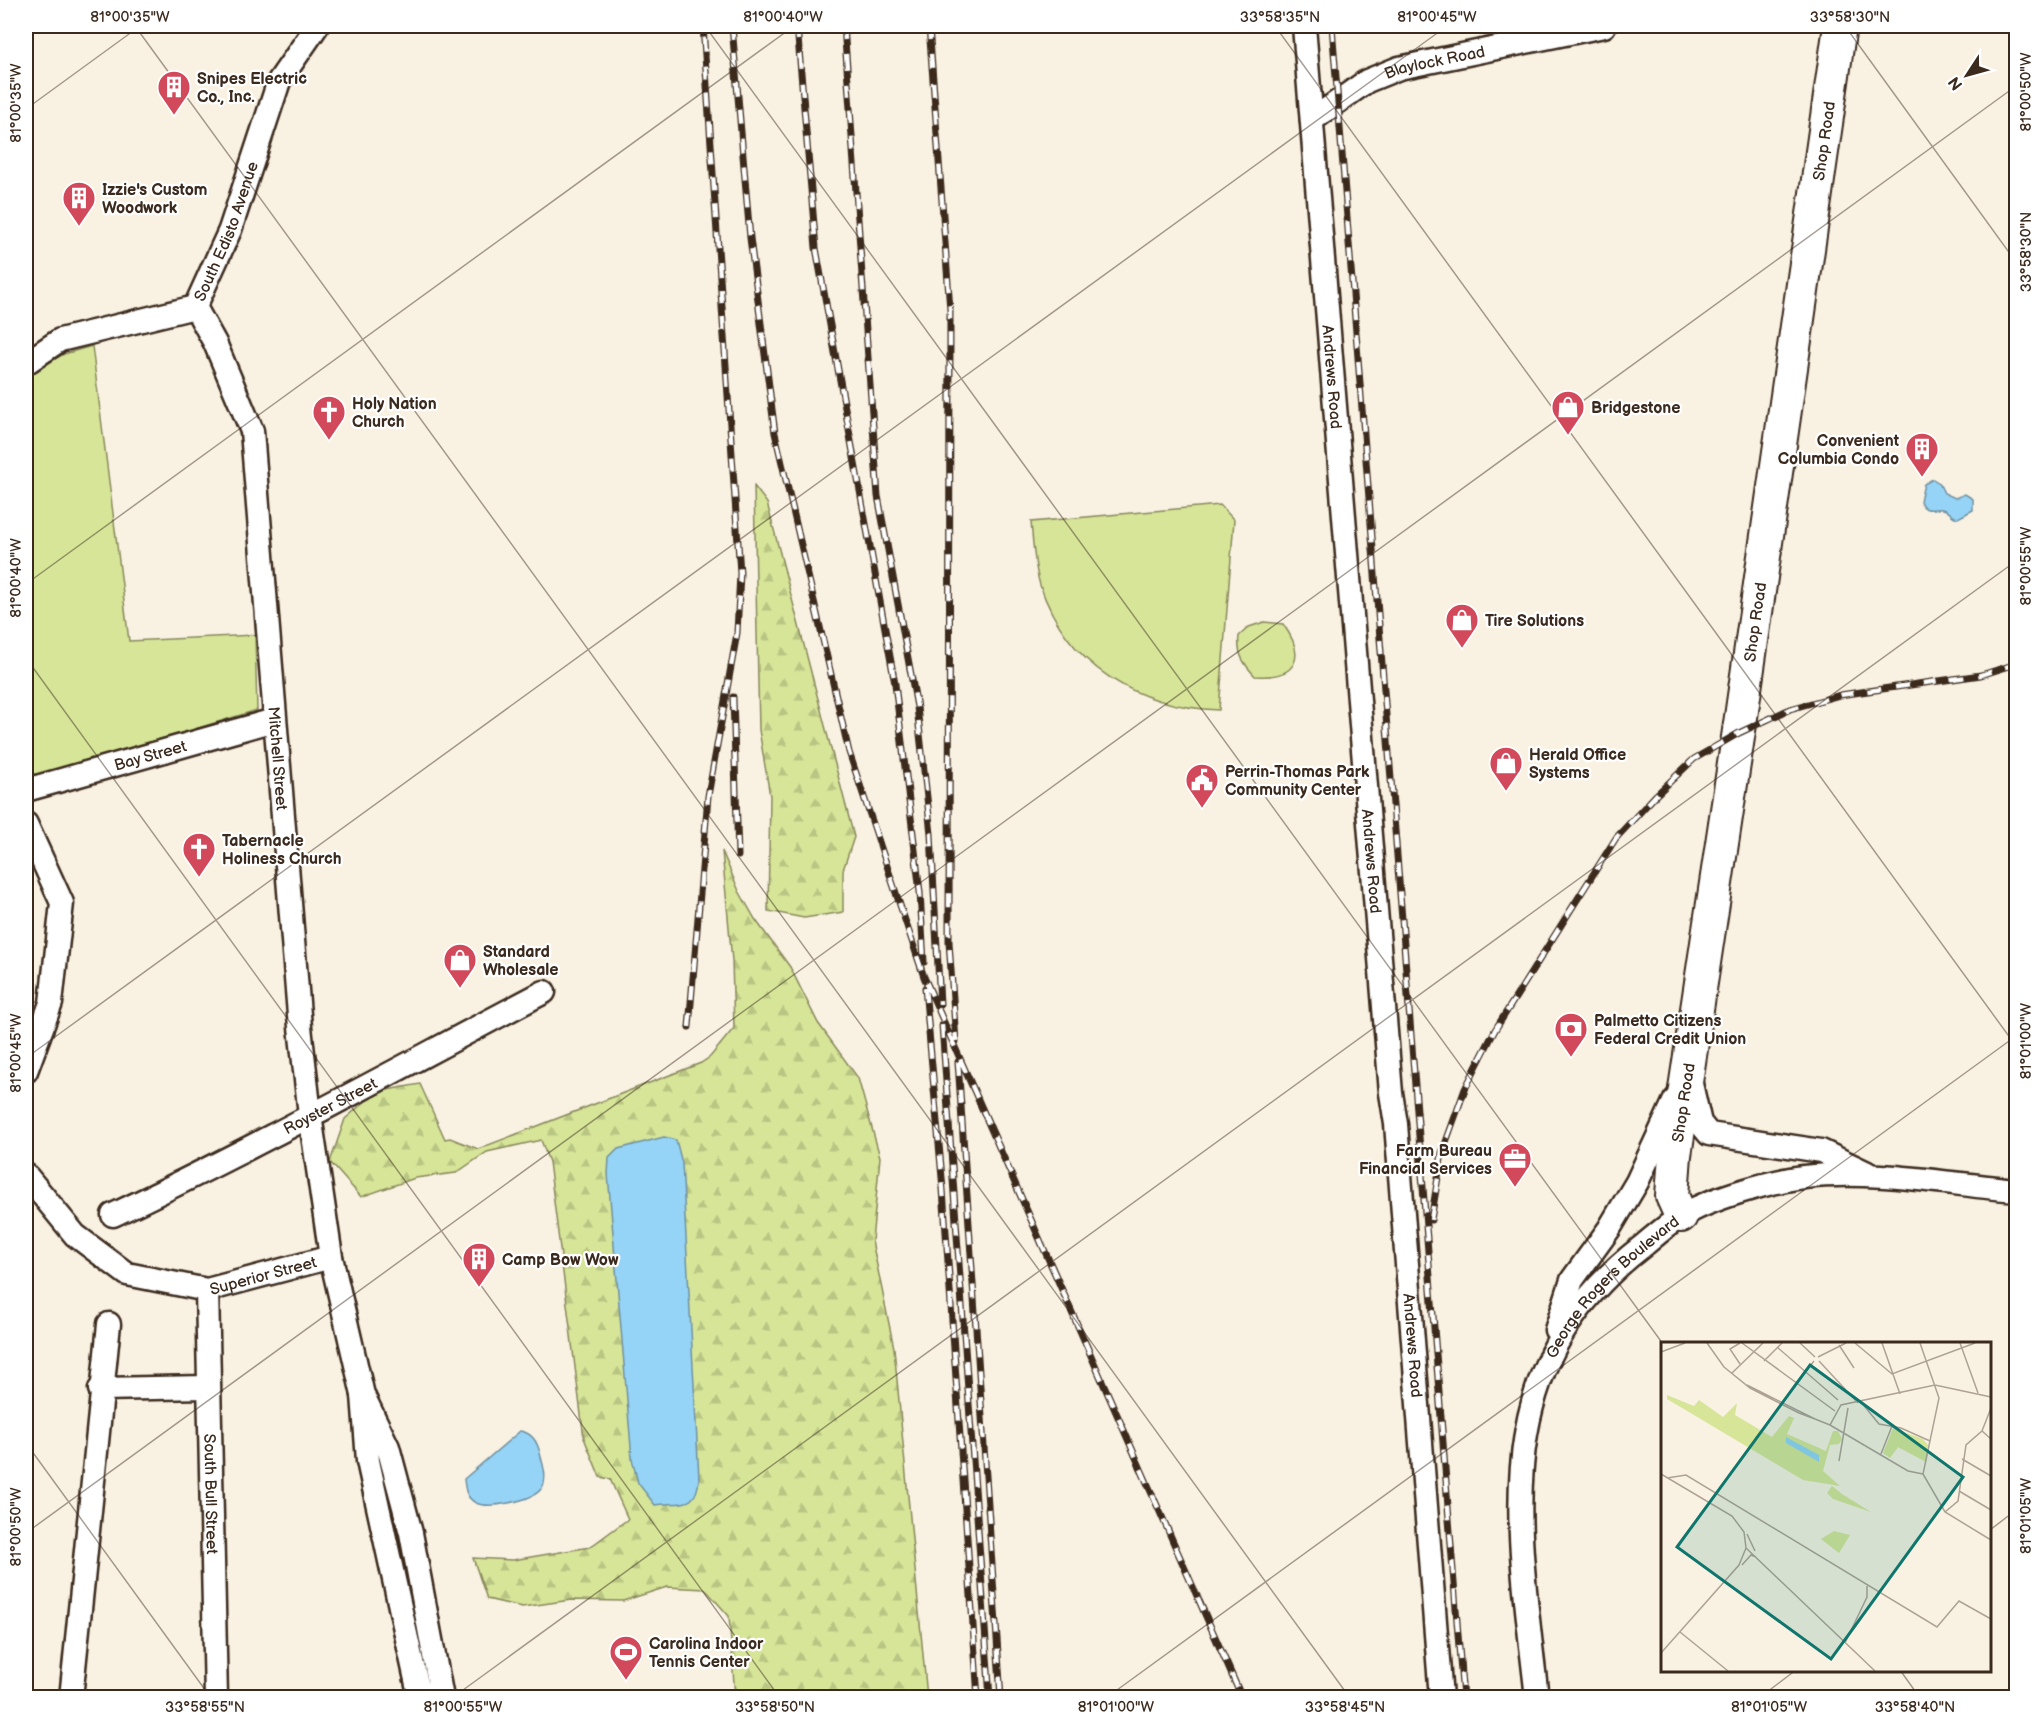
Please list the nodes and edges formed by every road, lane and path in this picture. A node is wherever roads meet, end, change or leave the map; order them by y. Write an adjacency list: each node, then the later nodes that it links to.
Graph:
1 (317, 26): 6 (street, South Edisto Avenue)
2 (1304, 26): 5 (street, Andrews Road)
3 (1604, 26): 5 (street, Blaylock Road)
4 (1840, 26): 12 (street, Shop Road)
5 (1312, 120): 31 (street, Andrews Road)
6 (195, 307): 7 (street, South Edisto Avenue); 8 (street, Mitchell Street)
7 (26, 363)
8 (274, 720): 9 (street, Bay Street); 14 (street, Mitchell Street)
9 (26, 790)
10 (26, 824): 13 (street)
11 (544, 992): 14 (street, Royster Street)
12 (1688, 1070): 16 (street); 19 (street, Shop Road); 23 (street)
13 (26, 1071)
14 (310, 1115): 18 (street, Royster Street); 20 (street, Mitchell Street)
15 (26, 1175): 21 (street, Superior Street)
16 (1876, 1177): 17 (street, George Rogers Boulevard); 19 (street, George Rogers Boulevard)
17 (2016, 1190)
18 (113, 1215)
19 (1681, 1216): 23 (street, George Rogers Boulevard)
20 (331, 1257): 21 (street, Superior Street); 26 (street, Superior Street)
21 (207, 1290): 24 (street, South Bull Street)
22 (109, 1324): 25 (street)
23 (1542, 1378): 32 (street, George Rogers Boulevard)
24 (208, 1387): 25 (street); 28 (street, South Bull Street)
25 (100, 1389): 27 (street)
26 (363, 1395): 29 (street, Superior Street); 30 (street, Superior Street)
27 (71, 1698)
28 (216, 1698)
29 (420, 1698)
30 (442, 1698)
31 (1441, 1698)
32 (1537, 1698)

